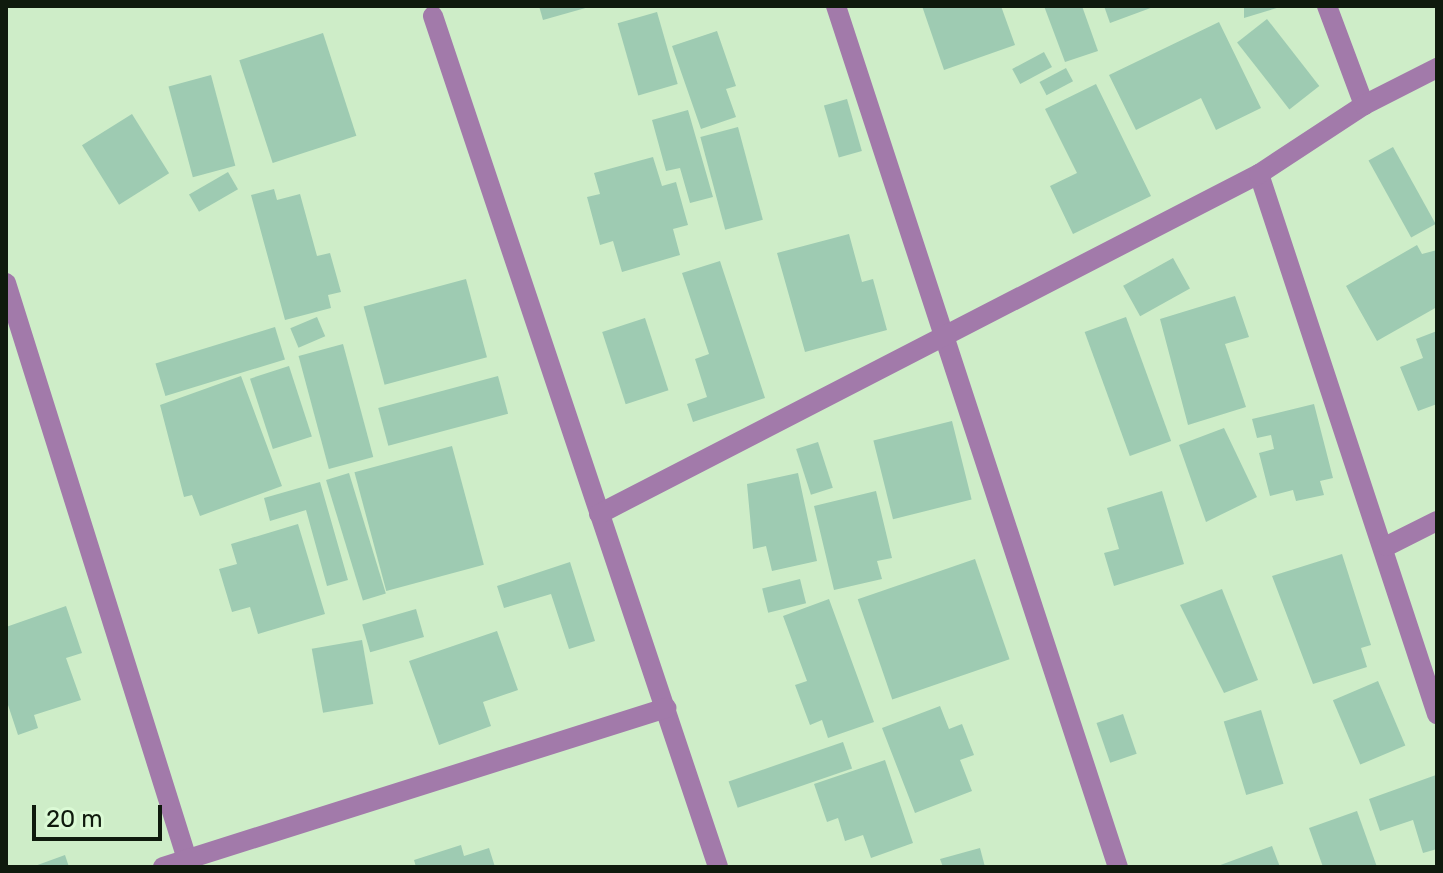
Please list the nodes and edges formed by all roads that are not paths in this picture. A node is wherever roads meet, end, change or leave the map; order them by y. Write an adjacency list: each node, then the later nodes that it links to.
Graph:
1 (836, 6): 8 (street)
2 (1327, 6): 5 (street)
3 (433, 16): 9 (street)
4 (1437, 68): 5 (street)
5 (1364, 105): 6 (street)
6 (1259, 174): 8 (street); 11 (street)
7 (6, 283): 14 (street)
8 (942, 338): 9 (street); 17 (street)
9 (599, 514): 12 (street)
10 (1437, 521): 11 (street)
11 (1387, 546): 13 (street)
12 (666, 708): 14 (street); 16 (street)
13 (1437, 714)
14 (187, 859): 15 (street)
15 (163, 867)
16 (718, 867)
17 (1118, 867)

